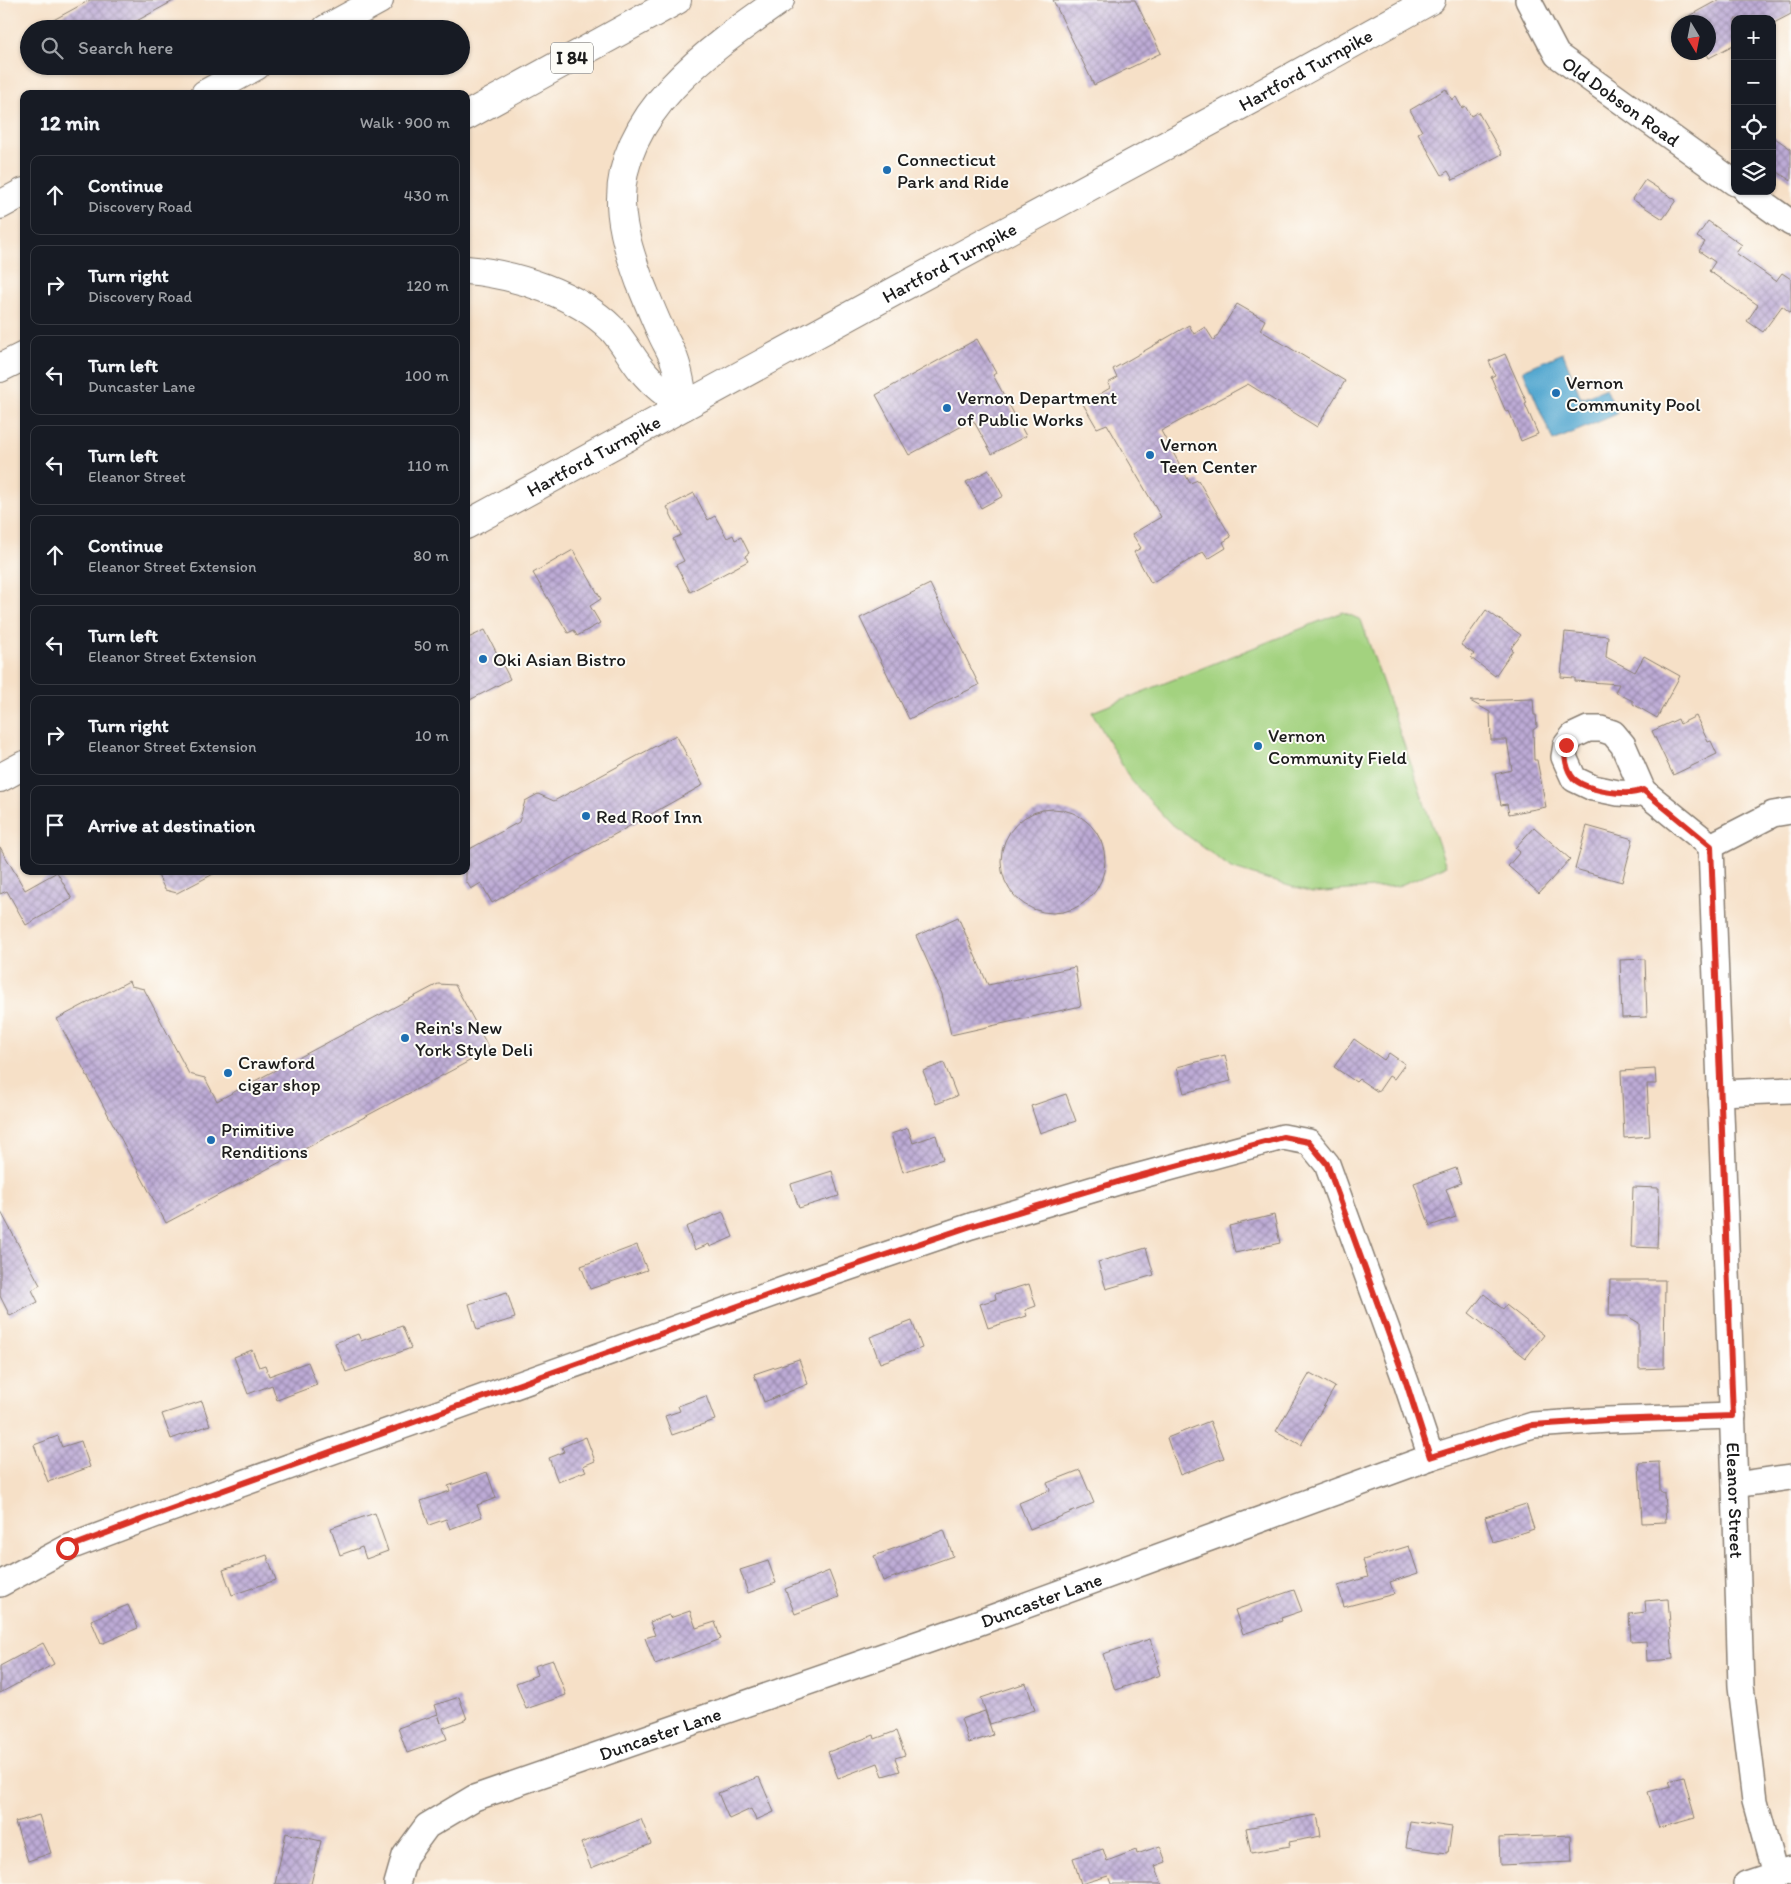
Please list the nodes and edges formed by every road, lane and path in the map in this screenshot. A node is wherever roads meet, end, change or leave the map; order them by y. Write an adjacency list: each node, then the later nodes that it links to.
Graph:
1 (379, 0): 6 (main road)
2 (677, 0): 9 (main road, I 84)
3 (780, 0): 20 (main road)
4 (1431, 0): 20 (main road, Hartford Turnpike)
5 (1528, 0): 10 (street, Old Dobson Road)
6 (342, 20)
7 (240, 75): 8 (main road)
8 (213, 90)
9 (470, 114)
10 (1731, 180)
11 (20, 194): 13 (main road)
12 (1752, 195): 14 (street)
13 (0, 205)
14 (1791, 223)
15 (470, 270): 20 (main road)
16 (20, 358): 17 (main road)
17 (0, 368)
18 (20, 375): 19 (main road)
19 (0, 379)
20 (684, 406): 21 (main road, Hartford Turnpike)
21 (470, 523)
22 (20, 767): 23 (main road)
23 (0, 778)
24 (1643, 790): 26 (street)
25 (1791, 811): 26 (street)
26 (1711, 846): 28 (street, Eleanor Street)
27 (1791, 1090): 28 (street)
28 (1720, 1093): 29 (street, Eleanor Street)
29 (1733, 1416): 30 (street, Duncaster Lane); 32 (street, Eleanor Street)
30 (1430, 1457): 33 (street); 35 (street, Duncaster Lane)
31 (1791, 1477): 32 (street)
32 (1735, 1485): 34 (street, Eleanor Street)
33 (0, 1584)
34 (1783, 1871): 36 (street)
35 (397, 1884)
36 (1746, 1884)

